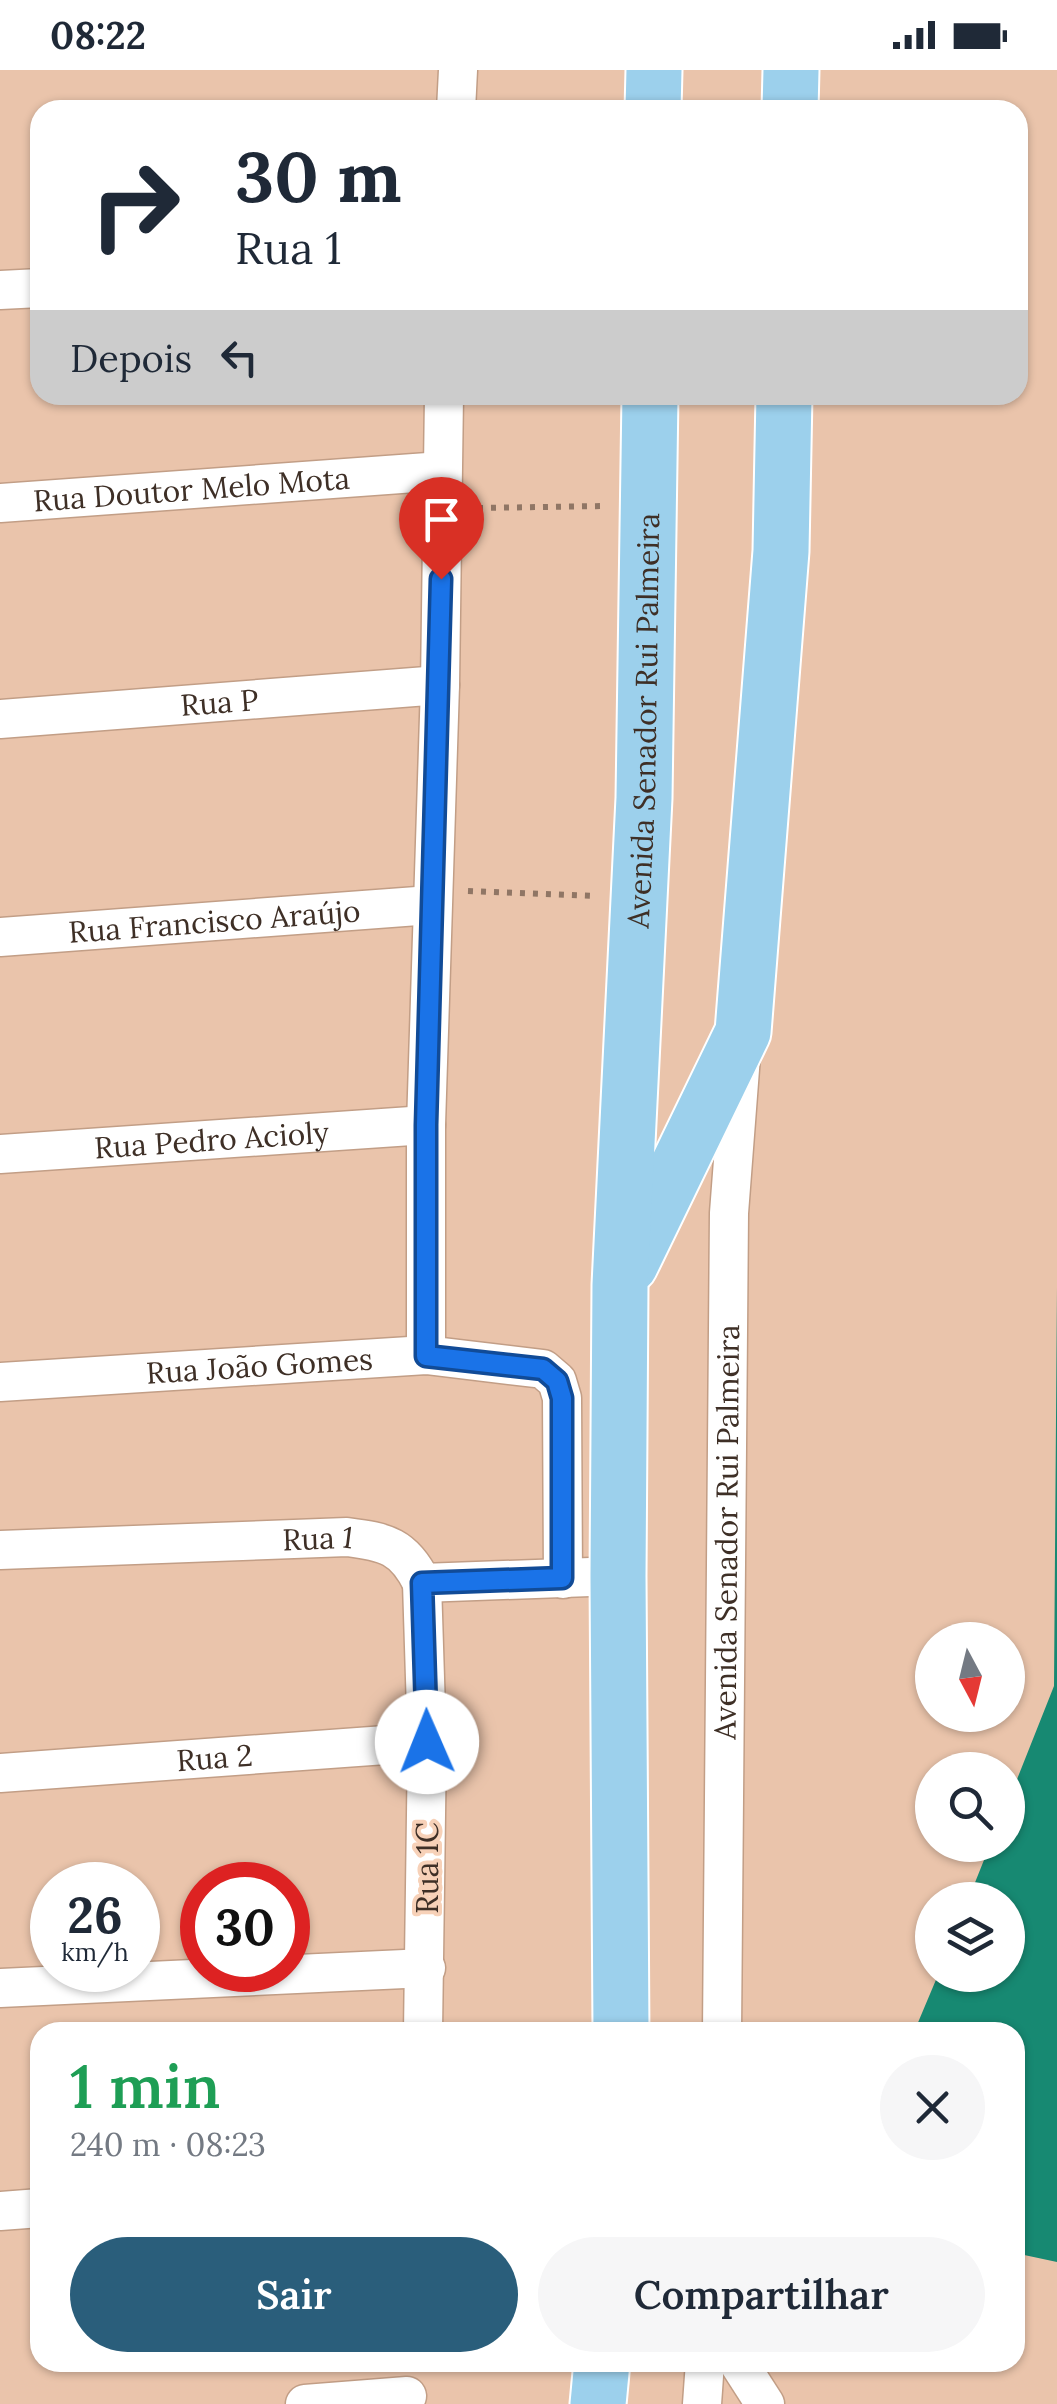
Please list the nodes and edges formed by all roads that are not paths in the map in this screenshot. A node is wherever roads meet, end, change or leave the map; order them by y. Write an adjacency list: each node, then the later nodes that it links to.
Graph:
1 (458, 70): 4 (street)
2 (654, 70): 5 (main road)
3 (791, 70): 6 (main road)
4 (456, 100)
5 (653, 100)
6 (790, 100)
7 (30, 288): 8 (street)
8 (0, 290)
9 (444, 405): 12 (street)
10 (650, 405): 21 (main road, Avenida Senador Rui Palmeira)
11 (784, 405): 18 (main road, Avenida Senador Rui Palmeira)
12 (442, 471): 13 (street, Rua Doutor Melo Mota); 14 (street)
13 (0, 503)
14 (440, 684): 15 (street, Rua P); 16 (street)
15 (0, 719)
16 (431, 898): 17 (street, Rua Francisco Araújo); 19 (street)
17 (0, 936)
18 (743, 1032): 21 (main road, Avenida Senador Rui Palmeira); 34 (street, Avenida Senador Rui Palmeira)
19 (426, 1125): 20 (street, Rua Pedro Acioly); 22 (street)
20 (0, 1154)
21 (620, 1286): 25 (main road, Avenida Senador Rui Palmeira)
22 (426, 1356): 23 (street, Rua João Gomes); 26 (street, Rua João Gomes)
23 (0, 1382)
24 (0, 1550): 27 (street, Rua 1)
25 (618, 1576): 26 (street); 33 (main road, Avenida Senador Rui Palmeira)
26 (562, 1578): 27 (street)
27 (422, 1583): 28 (street, Rua 1C)
28 (427, 1742): 29 (street, Rua 2); 30 (street, Rua 1C)
29 (0, 1773)
30 (426, 1968): 31 (street); 32 (street, Rua 1C)
31 (0, 1988)
32 (423, 2022)
33 (621, 2022)
34 (722, 2022)
35 (30, 2209): 36 (street)
36 (0, 2211)
37 (601, 2372): 42 (main road)
38 (704, 2372): 43 (street)
39 (744, 2372): 44 (street)
40 (408, 2388): 41 (street)
41 (305, 2404)
42 (598, 2404)
43 (702, 2404)
44 (765, 2404)

